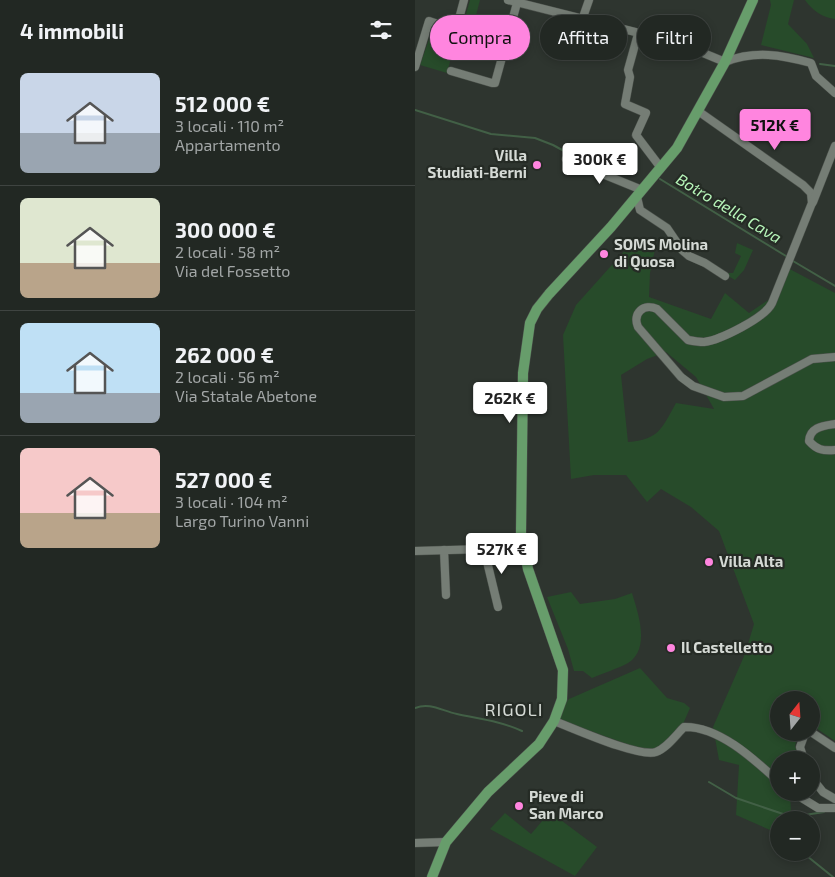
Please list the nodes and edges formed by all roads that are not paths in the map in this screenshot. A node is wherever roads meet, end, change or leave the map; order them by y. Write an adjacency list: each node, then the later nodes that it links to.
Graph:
1 (464, 0): 12 (street)
2 (508, 0): 5 (street)
3 (589, 0): 8 (street)
4 (753, 0): 11 (main road)
5 (517, 3): 6 (street); 13 (street)
6 (532, 3): 7 (street)
7 (567, 15)
8 (584, 15)
9 (637, 38): 18 (street)
10 (711, 56): 11 (street)
11 (725, 62): 14 (street); 15 (main road)
12 (415, 67)
13 (451, 71)
14 (835, 93)
15 (699, 111): 18 (main road); 20 (street)
16 (835, 146): 20 (street)
17 (566, 159): 19 (street)
18 (661, 168): 19 (main road)
19 (640, 193): 21 (street); 25 (main road)
20 (812, 203): 22 (street)
21 (725, 276)
22 (835, 357)
23 (835, 424): 24 (street)
24 (835, 450)
25 (523, 548): 26 (street); 31 (main road)
26 (484, 549): 27 (street); 30 (street)
27 (444, 550): 28 (street); 29 (street)
28 (415, 551)
29 (446, 595)
30 (498, 607)
31 (553, 721): 34 (street); 39 (main road)
32 (820, 738): 33 (street)
33 (835, 748)
34 (770, 774)
35 (820, 788): 36 (street)
36 (835, 799)
37 (807, 801): 38 (street)
38 (835, 808)
39 (445, 842): 40 (street); 41 (main road)
40 (415, 843)
41 (432, 877)

